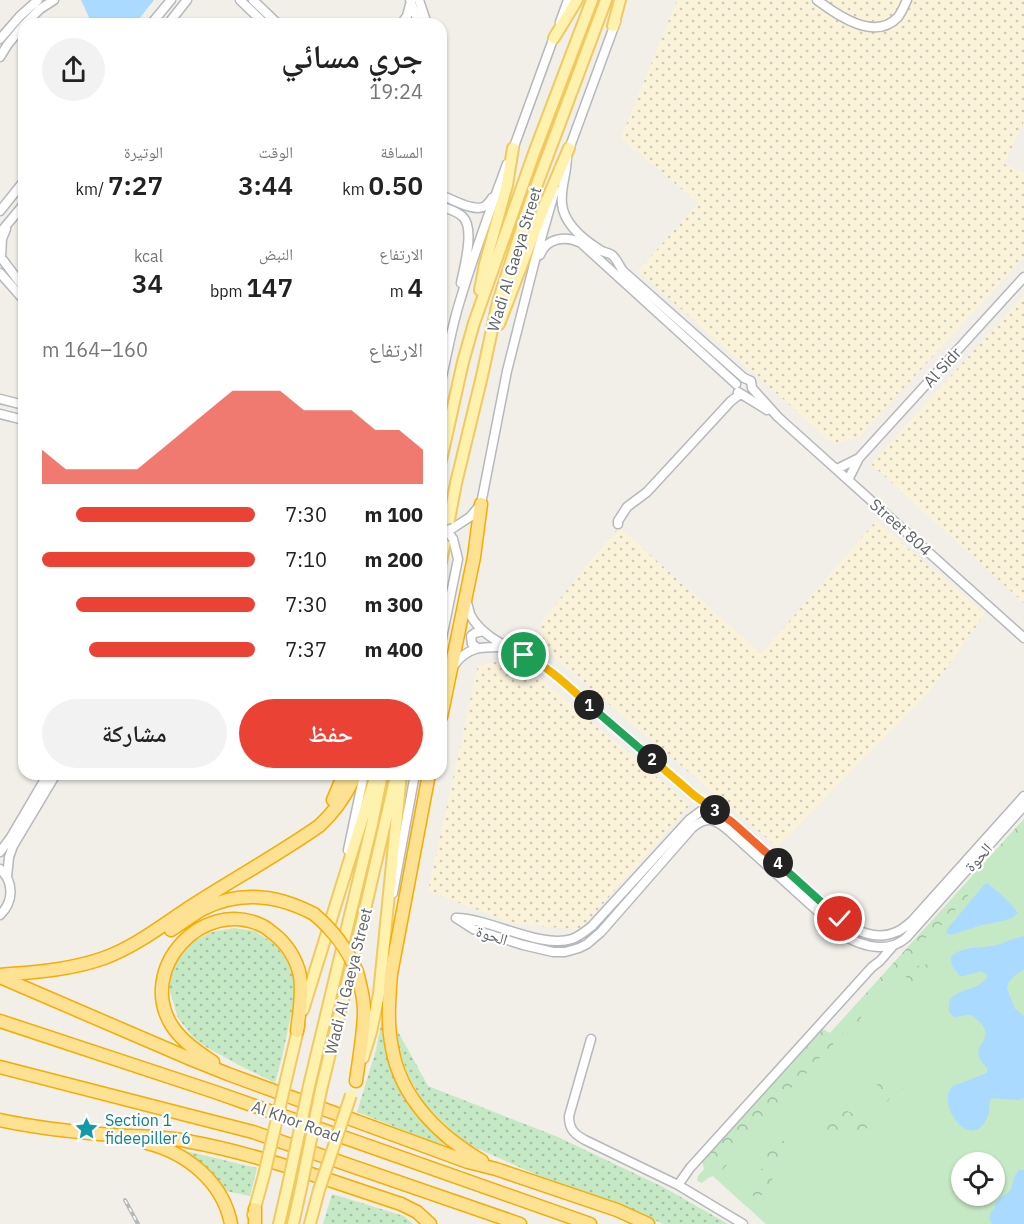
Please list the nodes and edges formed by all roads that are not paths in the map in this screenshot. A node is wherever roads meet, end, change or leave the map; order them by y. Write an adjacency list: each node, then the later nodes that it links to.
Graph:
1 (38, 0): 15 (street)
2 (54, 0): 17 (street)
3 (187, 0): 19 (street)
4 (240, 0): 20 (street)
5 (253, 0): 21 (street)
6 (413, 0): 22 (street); 23 (street)
7 (568, 0): 26 (street)
8 (577, 0): 26 (main road)
9 (592, 0): 48 (main road, Wadi Al Gaeya Street)
10 (606, 0): 50 (main road, Wadi Al Gaeya Street)
11 (622, 0): 24 (main road)
12 (817, 0): 13 (street)
13 (907, 0)
14 (168, 2): 18 (street)
15 (18, 18)
16 (18, 18): 27 (street)
17 (30, 18)
18 (156, 18)
19 (173, 18)
20 (259, 18)
21 (272, 18)
22 (406, 18)
23 (420, 18)
24 (613, 26): 30 (street, Wadi Al Gaeya Street)
25 (18, 32): 28 (street)
26 (554, 38): 29 (street)
27 (0, 39)
28 (0, 57)
29 (513, 148): 32 (street); 48 (main road)
30 (568, 150): 45 (street, Wadi Al Gaeya Street); 50 (main road); 51 (street)
31 (18, 189): 34 (street)
32 (497, 190): 33 (street); 47 (street)
33 (447, 197)
34 (10, 199): 35 (street); 37 (street)
35 (0, 203)
36 (447, 208): 47 (street)
37 (0, 210)
38 (18, 212): 39 (street)
39 (8, 223): 40 (street); 41 (street)
40 (0, 233)
41 (0, 257): 44 (street)
42 (0, 273): 46 (street)
43 (1024, 277): 60 (street, Al Sidr)
44 (18, 280)
45 (530, 280): 53 (street, Street 804); 63 (street, Wadi Al Gaeya Street)
46 (18, 293)
47 (459, 305): 49 (street)
48 (474, 323): 59 (main road, Wadi Al Gaeya Street)
49 (447, 352)
50 (482, 376): 66 (main road, Wadi Al Gaeya Street)
51 (744, 378): 52 (street); 53 (street)
52 (752, 388): 53 (street); 57 (street, Street 804)
53 (739, 390): 57 (street, Street 804); 64 (street)
54 (0, 399): 55 (street)
55 (18, 404)
56 (0, 414): 58 (street)
57 (778, 417): 61 (street, Street 804)
58 (18, 418)
59 (447, 433)
60 (859, 458): 61 (street); 62 (street)
61 (837, 469): 62 (street, Street 804)
62 (848, 480): 71 (street, Street 804)
63 (481, 504): 65 (street); 68 (highway)
64 (618, 524)
65 (447, 528)
66 (447, 530)
67 (447, 530): 69 (street, bridge)
68 (466, 597): 70 (street); 74 (highway)
69 (447, 613)
70 (483, 631): 72 (street); 73 (street)
71 (1024, 638)
72 (478, 648): 73 (street); 74 (street)
73 (510, 648): 89 (street)
74 (452, 668): 75 (highway)
75 (447, 690)
76 (44, 780): 91 (street)
77 (52, 780): 94 (street)
78 (342, 780): 92 (highway)
79 (352, 780): 92 (highway)
80 (363, 780): 95 (street, Wadi Al Gaeya Street)
81 (374, 780): 95 (main road)
82 (381, 780): 117 (main road, Wadi Al Gaeya Street, bridge)
83 (395, 780): 118 (main road, Wadi Al Gaeya Street, bridge)
84 (400, 780): 96 (main road)
85 (414, 780): 96 (street, Wadi Al Gaeya Street)
86 (427, 780): 111 (highway)
87 (1024, 796): 89 (street, الحوة)
88 (1024, 806): 98 (street, الحوة)
89 (712, 809): 90 (street); 90 (street, الحوة)
90 (713, 820): 99 (street)
91 (0, 852)
92 (274, 855): 101 (highway)
93 (0, 869): 94 (street)
94 (7, 878): 97 (street)
95 (333, 910): 104 (main road)
96 (387, 911): 108 (main road)
97 (0, 915)
98 (893, 946): 99 (street); 100 (street, الحوة)
99 (879, 947): 100 (street)
100 (872, 967): 112 (street, الحوة)
101 (39, 971): 102 (highway); 108 (highway, bridge)
102 (0, 976): 107 (highway)
103 (0, 1021): 122 (highway, Al Khor Road)
104 (297, 1031): 107 (highway); 113 (main road, bridge)
105 (591, 1039): 112 (street)
106 (0, 1067): 121 (highway, Al Khor Road)
107 (228, 1074): 111 (highway)
108 (356, 1081): 119 (main road, bridge)
109 (0, 1120): 110 (highway)
110 (110, 1135): 114 (highway); 120 (highway)
111 (496, 1169): 123 (highway)
112 (678, 1185): 124 (street)
113 (255, 1209): 115 (main road); 116 (highway)
114 (231, 1224)
115 (250, 1224)
116 (255, 1224)
117 (279, 1224)
118 (293, 1224)
119 (310, 1224)
120 (430, 1224)
121 (520, 1224)
122 (590, 1224)
123 (648, 1224)
124 (743, 1224)

